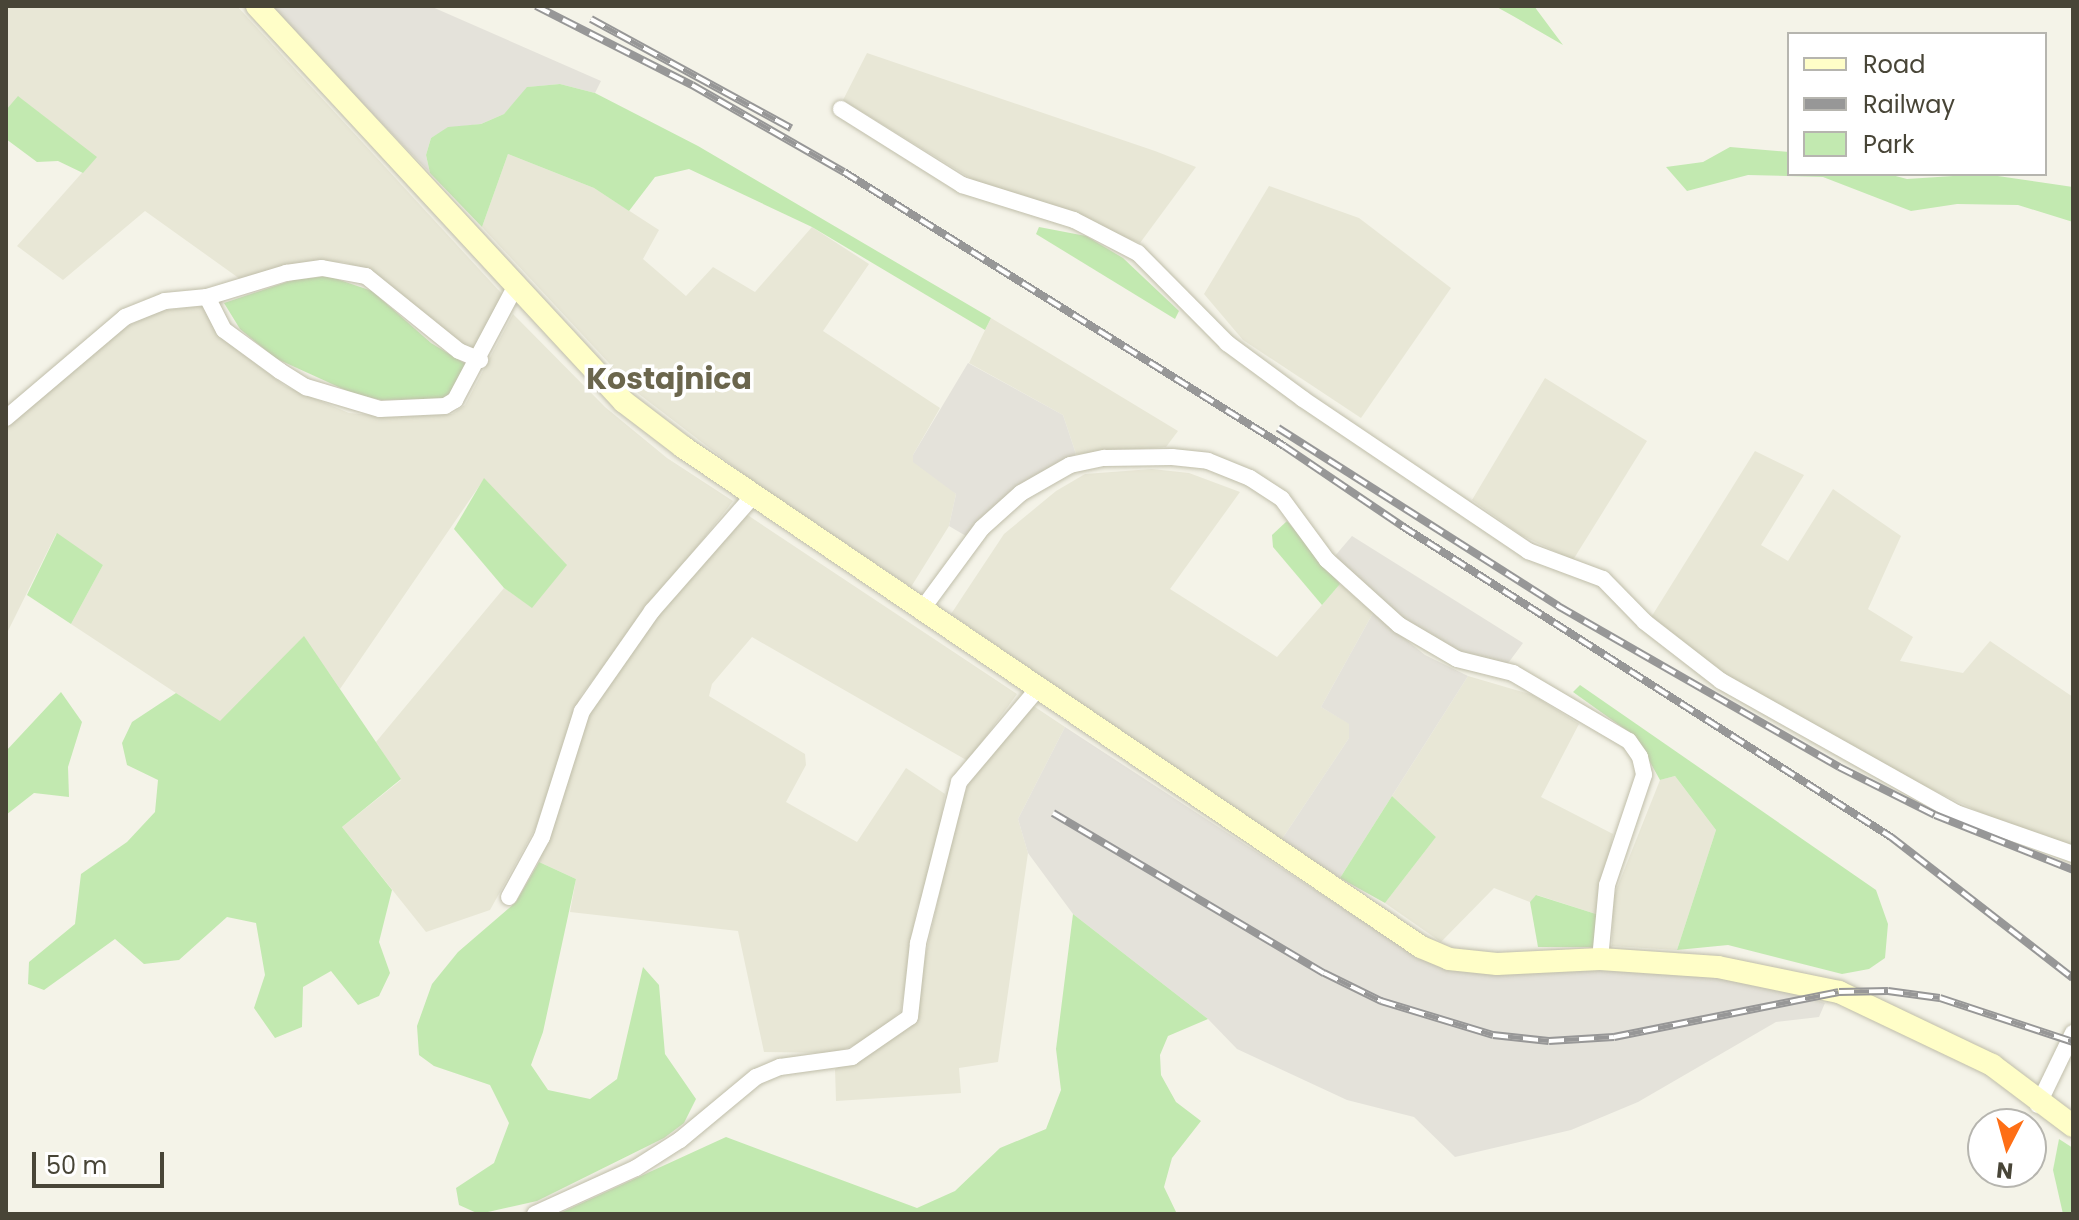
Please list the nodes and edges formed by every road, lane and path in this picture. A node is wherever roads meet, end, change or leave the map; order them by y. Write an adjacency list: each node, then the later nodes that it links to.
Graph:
1 (257, 6): 3 (main road)
2 (841, 109): 10 (street)
3 (515, 287): 5 (street); 7 (main road)
4 (207, 297): 5 (street); 5 (street); 6 (street)
5 (480, 360)
6 (6, 418)
7 (754, 495): 8 (main road); 11 (street)
8 (923, 608): 9 (main road); 12 (street)
9 (1040, 686): 12 (main road); 16 (street)
10 (2073, 854)
11 (509, 897)
12 (1600, 959): 14 (main road)
13 (2073, 1033): 14 (street)
14 (2038, 1105): 15 (main road)
15 (2073, 1126)
16 (535, 1214)

